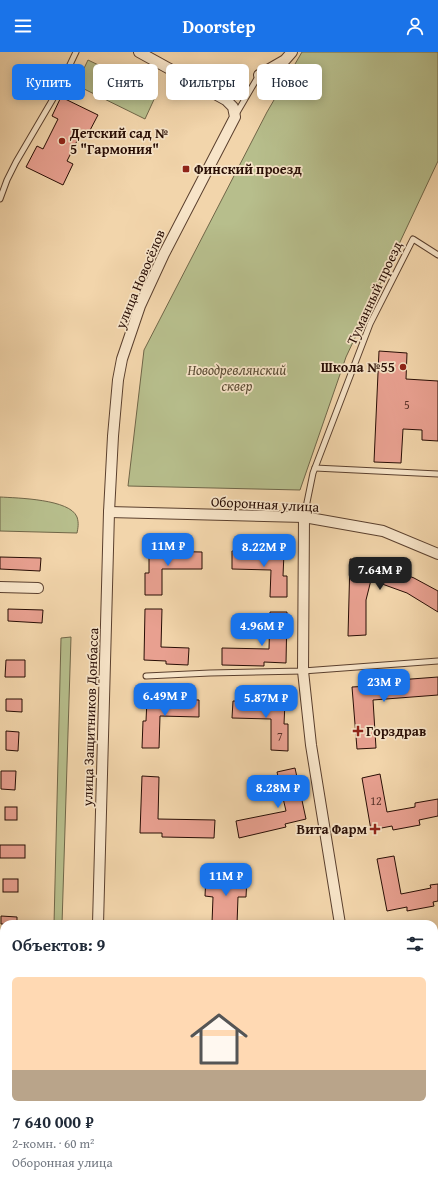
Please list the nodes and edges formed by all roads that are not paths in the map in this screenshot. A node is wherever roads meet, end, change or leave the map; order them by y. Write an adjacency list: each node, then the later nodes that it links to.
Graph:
1 (76, 52): 7 (lane)
2 (139, 52): 6 (street)
3 (292, 52): 4 (street)
4 (278, 64)
5 (257, 78): 6 (lane)
6 (235, 117): 11 (street, улица Новосёлов)
7 (0, 199)
8 (438, 255): 9 (lane, Туманный проезд)
9 (315, 468): 10 (lane); 12 (lane, Туманный проезд)
10 (438, 474)
11 (109, 512): 12 (street, Оборонная улица); 19 (street, улица Защитников Донбасса)
12 (304, 517): 13 (street, Оборонная улица); 17 (street)
13 (438, 554)
14 (0, 587): 15 (street)
15 (38, 588)
16 (438, 661): 17 (lane)
17 (303, 671): 18 (lane); 20 (street)
18 (146, 676)
19 (98, 920)
20 (339, 920)

